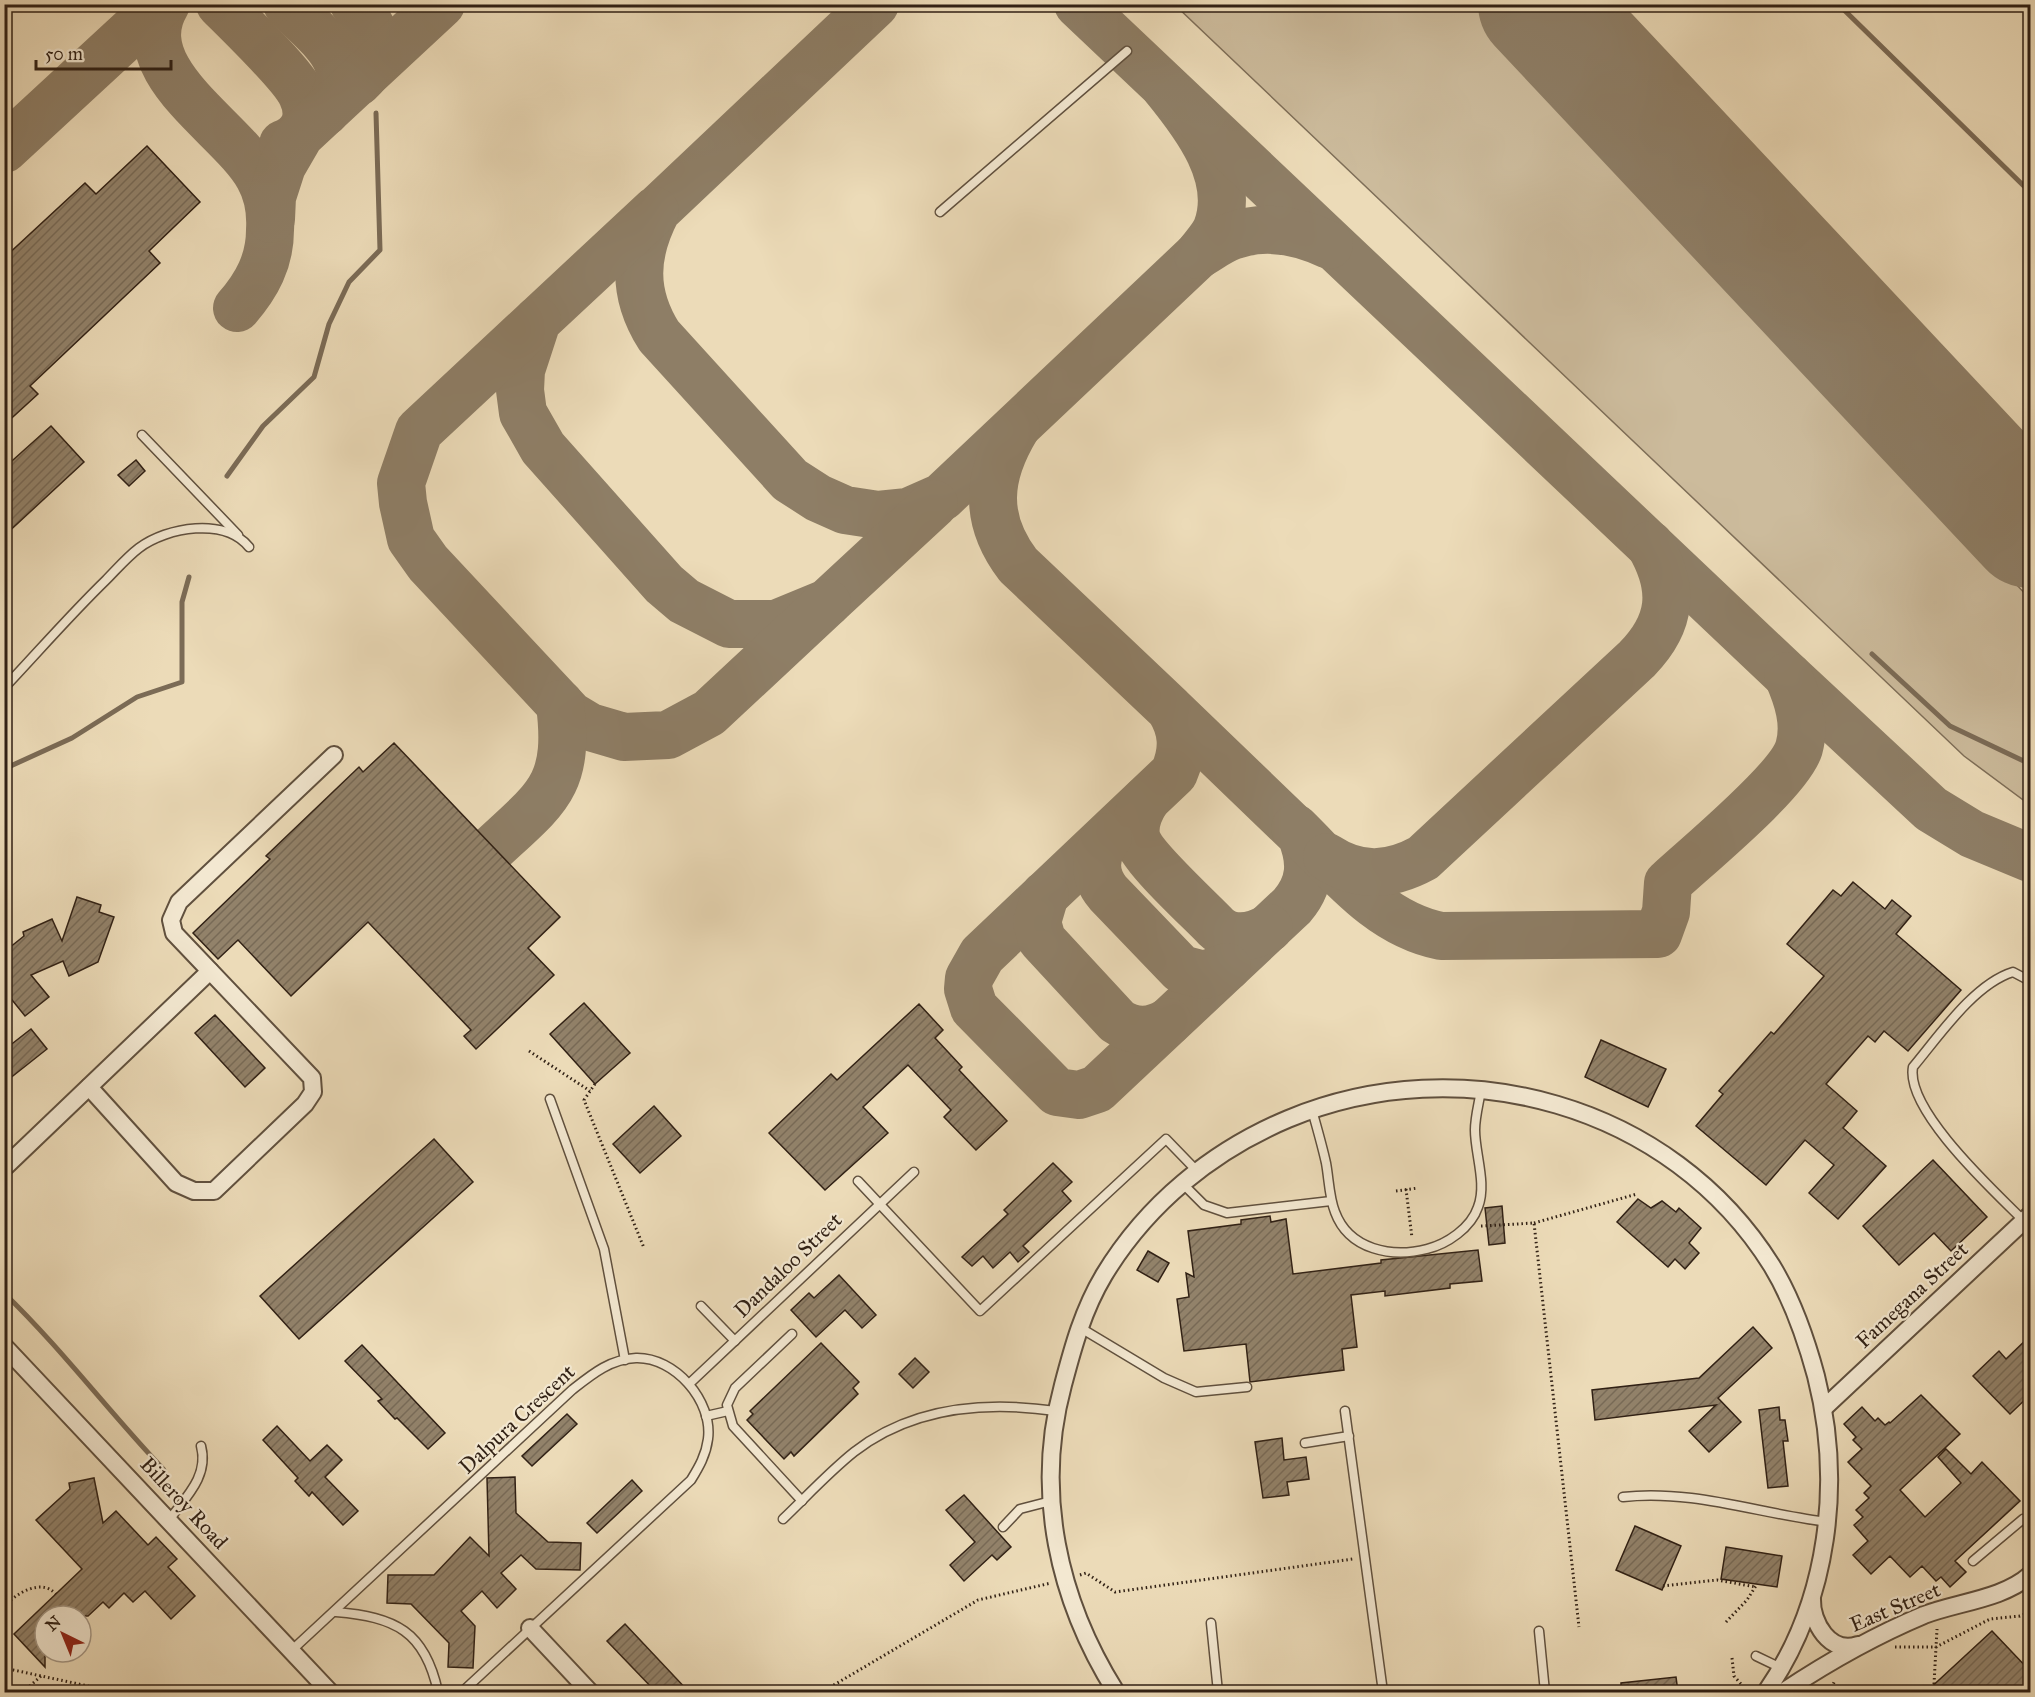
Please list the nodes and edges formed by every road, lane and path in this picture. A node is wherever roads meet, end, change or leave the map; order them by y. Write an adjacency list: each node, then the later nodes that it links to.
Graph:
1 (1127, 51): 2 (lane)
2 (940, 212)
3 (142, 435): 4 (lane)
4 (241, 537): 5 (lane); 6 (lane)
5 (249, 547)
6 (4, 688)
7 (334, 754): 8 (street)
8 (210, 971): 12 (street); 12 (street)
9 (2031, 981): 28 (lane)
10 (529, 1051): 14 (path)
11 (595, 1084): 14 (path)
12 (89, 1087): 17 (street)
13 (1481, 1089): 16 (street); 30 (lane); 41 (street)
14 (590, 1091): 31 (path)
15 (550, 1099): 38 (lane)
16 (1312, 1110): 18 (street); 26 (lane)
17 (4, 1168)
18 (1196, 1170): 21 (street); 27 (lane)
19 (914, 1172): 27 (lane, Dandaloo Street)
20 (858, 1180): 27 (lane)
21 (1182, 1183): 26 (lane); 34 (street)
22 (1418, 1188): 23 (path)
23 (1406, 1189): 24 (path); 32 (path)
24 (1396, 1191)
25 (1637, 1194): 29 (path)
26 (1331, 1200): 32 (lane)
27 (880, 1202): 36 (lane, Dandaloo Street)
28 (2027, 1218): 41 (street, Famegana Street)
29 (1534, 1223): 30 (path); 69 (path)
30 (1464, 1227): 32 (lane)
31 (644, 1248)
32 (1414, 1252)
33 (701, 1306): 36 (lane)
34 (1079, 1327): 40 (lane); 43 (street)
35 (792, 1334): 42 (lane)
36 (735, 1341): 39 (lane, Dandaloo Street)
37 (4, 1346): 53 (street, Billeroy Road)
38 (625, 1360): 39 (lane, Dalpura Crescent); 64 (lane, Dalpura Crescent)
39 (688, 1384): 45 (lane, Dalpura Crescent)
40 (1247, 1387)
41 (1824, 1408): 54 (street)
42 (728, 1411): 45 (lane); 50 (lane)
43 (1056, 1411): 50 (lane); 51 (street)
44 (1345, 1411): 46 (lane)
45 (706, 1416): 68 (lane, Dalpura Crescent)
46 (1348, 1436): 47 (lane); 91 (lane)
47 (1305, 1443)
48 (201, 1446): 53 (lane)
49 (1623, 1497): 54 (lane)
50 (802, 1501): 52 (lane)
51 (1051, 1501): 56 (lane); 83 (street)
52 (783, 1519)
53 (169, 1520): 74 (street, Billeroy Road)
54 (1828, 1522): 60 (street)
55 (2031, 1526): 57 (lane)
56 (1003, 1527)
57 (1972, 1561)
58 (2031, 1575): 63 (street, East Street)
59 (1663, 1586): 66 (path)
60 (1813, 1589): 71 (street); 78 (street)
61 (56, 1594): 62 (path)
62 (4, 1605)
63 (1938, 1610): 71 (street, East Street); 72 (path)
64 (336, 1612): 74 (lane, Dalpura Crescent); 87 (lane)
65 (2031, 1612): 72 (path)
66 (1726, 1622)
67 (1211, 1623): 90 (lane)
68 (530, 1628): 88 (lane, Dalpura Crescent); 89 (street)
69 (1580, 1628)
70 (1539, 1630): 92 (lane)
71 (1863, 1643): 82 (street, East Street)
72 (1936, 1647): 73 (path); 81 (path)
73 (1891, 1648)
74 (291, 1651): 86 (street, Billeroy Road)
75 (1755, 1656): 78 (lane)
76 (1732, 1659): 93 (path)
77 (4, 1668): 79 (path)
78 (1781, 1668): 94 (street)
79 (41, 1676): 84 (path); 85 (path)
80 (1837, 1677): 96 (path)
81 (1934, 1684)
82 (1801, 1687): 95 (street, East Street)
83 (1115, 1691)
84 (23, 1692)
85 (116, 1692)
86 (330, 1692)
87 (438, 1692)
88 (462, 1692)
89 (590, 1692)
90 (1218, 1692)
91 (1383, 1692)
92 (1545, 1692)
93 (1748, 1692)
94 (1766, 1692)
95 (1784, 1692)
96 (1830, 1692)

